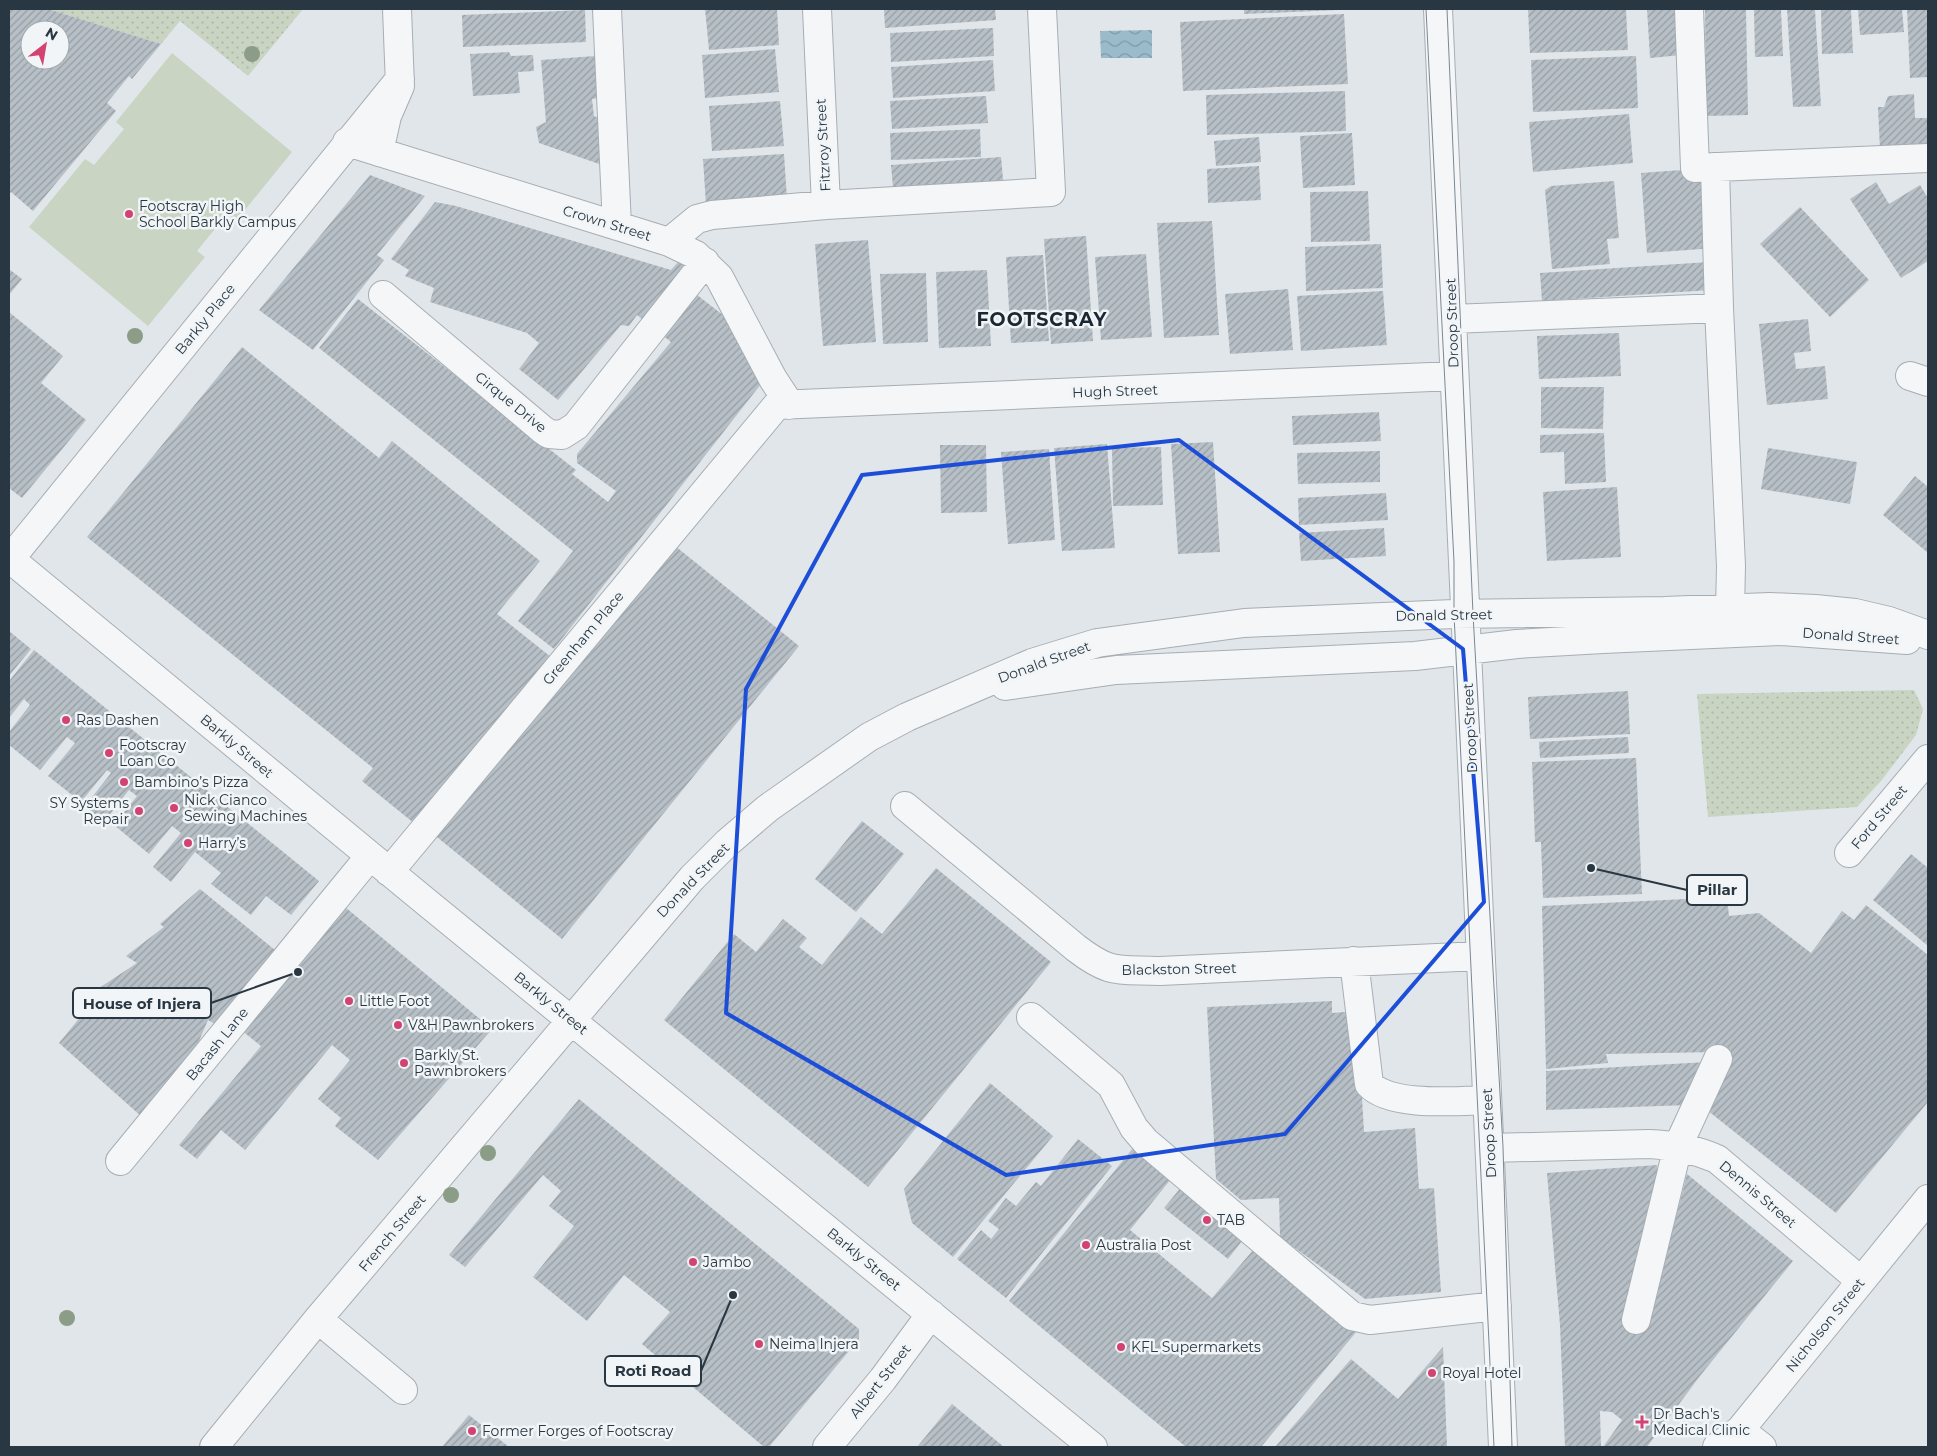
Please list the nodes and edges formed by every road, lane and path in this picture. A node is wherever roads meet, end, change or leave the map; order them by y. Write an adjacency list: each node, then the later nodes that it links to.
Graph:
1 (397, 9): 7 (street)
2 (607, 9): 13 (street)
3 (817, 9): 12 (street, Fitzroy Street)
4 (1042, 9): 12 (street)
5 (1438, 9): 18 (street, Droop Street)
6 (1689, 9): 11 (street)
7 (400, 78): 8 (street, Barkly Place); 9 (street)
8 (347, 142): 9 (street, Crown Street); 21 (street, Barkly Place)
9 (379, 152): 13 (street, Crown Street)
10 (1928, 158): 11 (street)
11 (1715, 167): 17 (street)
12 (826, 205): 14 (street, Fitzroy Street)
13 (617, 226): 14 (street, Crown Street)
14 (669, 242): 15 (street, Crown Street)
15 (705, 262): 16 (street, Cirque Drive); 20 (street, Crown Street)
16 (383, 295)
17 (1719, 308): 18 (street); 22 (street)
18 (1452, 319): 19 (street, Droop Street)
19 (1454, 376): 20 (street, Hugh Street); 23 (street, Droop Street)
20 (783, 405): 31 (street, Greenham Place)
21 (10, 559): 31 (street, Barkly Street)
22 (1730, 609): 23 (street, Donald Street); 24 (street, Donald Street)
23 (1464, 614): 26 (street, Droop Street); 27 (street, Donald Street)
24 (1928, 635)
25 (1928, 641): 26 (street, Donald Street)
26 (1466, 650): 27 (street, Donald Street); 32 (street, Droop Street)
27 (966, 692): 35 (street, Donald Street)
28 (1928, 759): 30 (street, Ford Street)
29 (905, 806): 33 (street, Blackston Street)
30 (1849, 852)
31 (380, 864): 35 (street, Barkly Street); 40 (street, Bacash Lane)
32 (1480, 956): 33 (street, Blackston Street); 37 (street, Droop Street)
33 (1354, 962): 37 (street)
34 (1031, 1017): 43 (street)
35 (572, 1020): 44 (street, Barkly Street); 45 (street, French Street)
36 (1718, 1059): 38 (street)
37 (1487, 1100): 39 (street, Droop Street)
38 (1678, 1146): 39 (street, Dennis Street); 42 (street, Dennis Street); 46 (street)
39 (1490, 1148): 43 (street, Droop Street)
40 (120, 1161)
41 (1928, 1199): 42 (street, Nicholson Street)
42 (1861, 1281): 48 (street, Nicholson Street)
43 (1497, 1306): 52 (street, Droop Street)
44 (931, 1314): 50 (street, Albert Street); 51 (street, Barkly Street)
45 (318, 1319): 47 (street); 49 (street, French Street)
46 (1636, 1320)
47 (403, 1390)
48 (1740, 1430): 53 (street, Nicholson Street); 54 (street)
49 (214, 1447)
50 (827, 1447)
51 (1093, 1447)
52 (1503, 1447)
53 (1717, 1447)
54 (1762, 1447)

